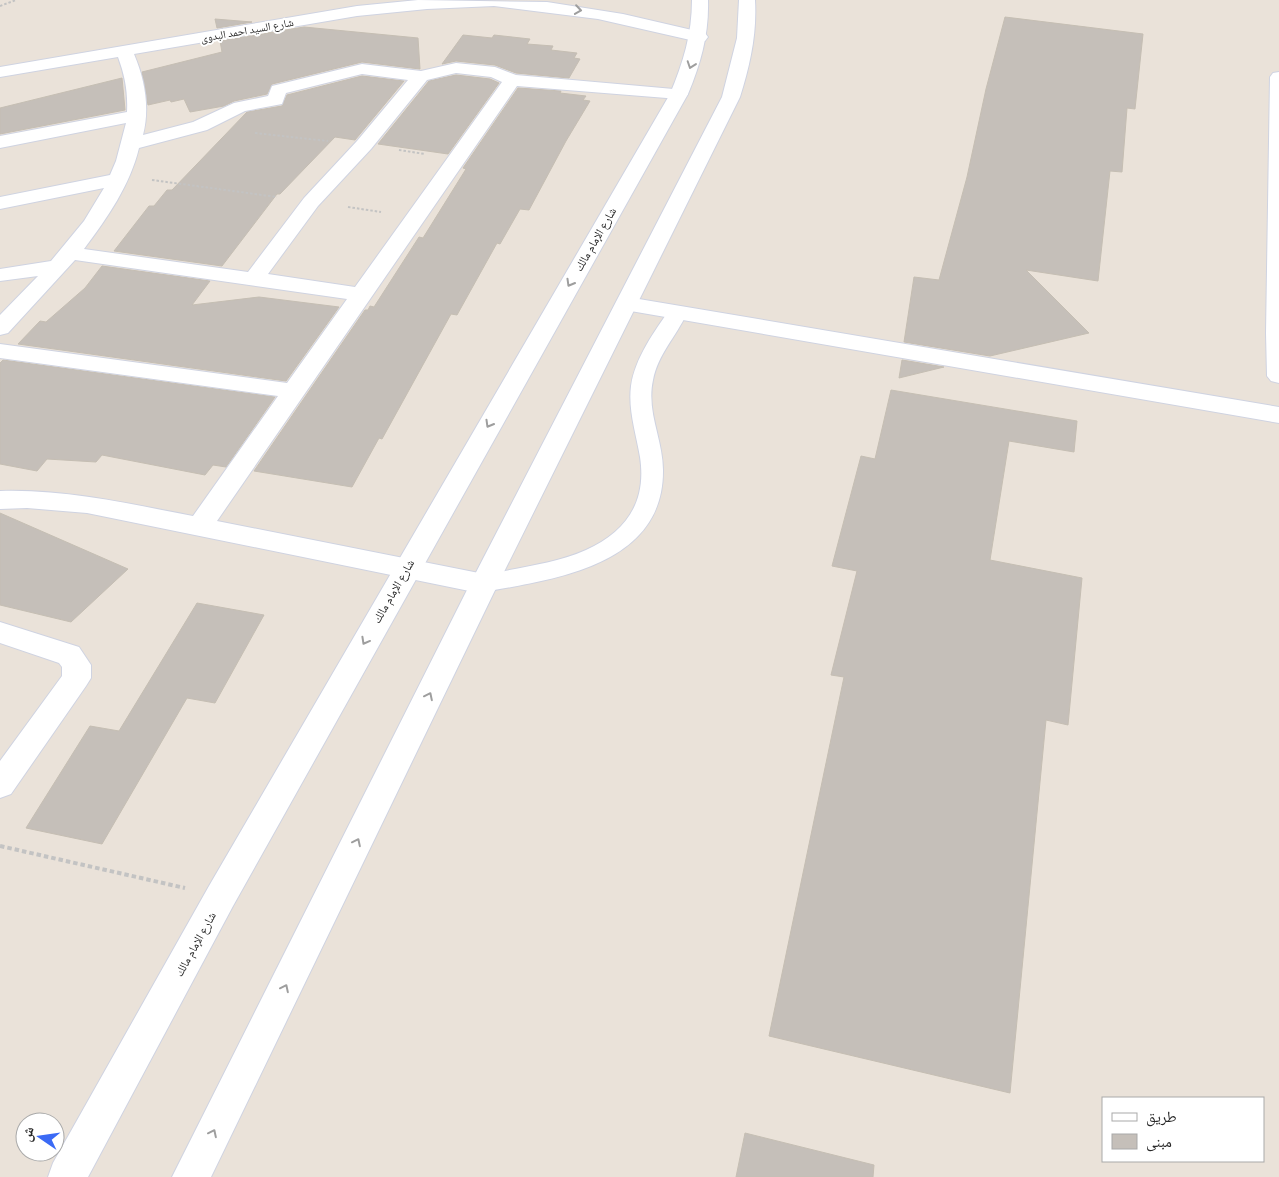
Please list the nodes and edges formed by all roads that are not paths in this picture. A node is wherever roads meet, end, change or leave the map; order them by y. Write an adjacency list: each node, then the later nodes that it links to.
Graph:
1 (700, 0): 4 (street, شارع الإمام مالك)
2 (747, 0): 20 (street)
3 (503, 1): 4 (street, شارع السيد احمد البدوى, one-way to 4); 5 (street, شارع السيد احمد البدوى)
4 (699, 37): 10 (street, شارع الإمام مالك, one-way to 10)
5 (124, 51): 6 (street, شارع السيد احمد البدوى); 11 (street)
6 (0, 72)
7 (420, 76): 9 (street); 13 (street); 18 (street)
8 (1279, 76): 23 (street)
9 (512, 80): 10 (street); 19 (street)
10 (678, 94): 30 (street, شارع الإمام مالك, one-way to 30)
11 (136, 116): 12 (street); 13 (street)
12 (0, 142)
13 (132, 144): 14 (street)
14 (119, 179): 15 (street); 16 (street)
15 (0, 203)
16 (64, 260): 17 (street); 18 (street); 22 (street)
17 (0, 275)
18 (254, 279): 19 (street)
19 (361, 294): 26 (street)
20 (627, 304): 21 (street); 31 (street)
21 (677, 313): 27 (street); 31 (lane)
22 (0, 328)
23 (1278, 333): 25 (street)
24 (0, 351): 26 (street)
25 (1279, 376)
26 (294, 391): 29 (street)
27 (1279, 415)
28 (0, 500): 29 (street)
29 (200, 526): 30 (street)
30 (406, 569): 31 (street); 34 (street, شارع الإمام مالك, one-way to 34)
31 (484, 584): 35 (street, one-way to 31)
32 (0, 632): 33 (street)
33 (0, 785)
34 (67, 1177)
35 (191, 1177)

